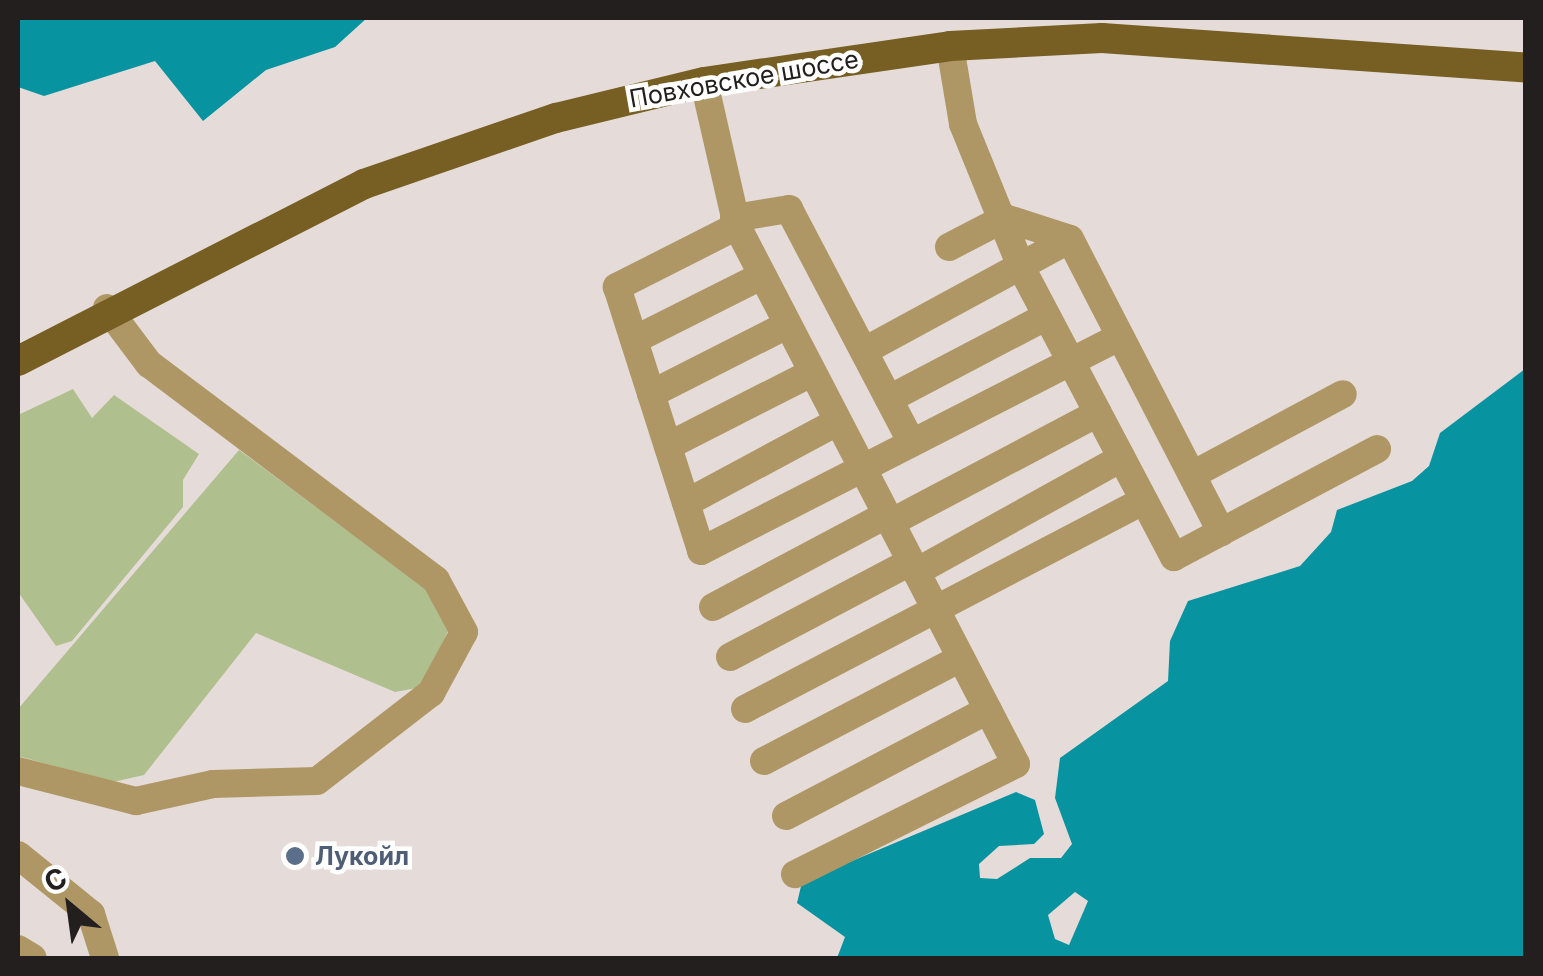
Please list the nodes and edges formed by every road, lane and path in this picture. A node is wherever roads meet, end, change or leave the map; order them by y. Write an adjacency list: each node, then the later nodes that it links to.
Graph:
1 (950, 46): 2 (main road, Повховское шоссе); 3 (main road, Повховское шоссе); 4 (lane)
2 (1526, 68)
3 (704, 82): 5 (lane); 10 (main road, Повховское шоссе)
4 (1005, 218): 6 (lane); 7 (lane); 8 (lane)
5 (736, 222): 9 (lane); 14 (lane); 15 (lane)
6 (1070, 239): 8 (lane); 13 (lane)
7 (949, 247)
8 (1021, 266): 11 (lane); 15 (lane)
9 (760, 276): 12 (lane); 14 (lane)
10 (107, 308): 16 (main road, Повховское шоссе); 42 (lane)
11 (1047, 316): 17 (lane); 21 (lane)
12 (786, 325): 18 (lane); 19 (lane)
13 (1120, 337): 17 (lane); 29 (lane)
14 (634, 340): 19 (lane)
15 (864, 351): 21 (lane)
16 (18, 361)
17 (1071, 362): 22 (lane); 24 (lane)
18 (811, 372): 23 (lane); 25 (lane)
19 (651, 394): 25 (lane)
20 (1343, 394): 29 (lane)
21 (889, 399): 24 (lane)
22 (1098, 413): 27 (lane); 32 (lane)
23 (837, 422): 28 (lane); 31 (lane)
24 (912, 443): 28 (lane)
25 (668, 446): 31 (lane)
26 (1377, 449): 33 (lane)
27 (1122, 458): 30 (lane); 34 (lane)
28 (862, 469): 31 (lane); 32 (lane)
29 (1192, 475): 33 (lane)
30 (1144, 500): 33 (lane); 36 (lane)
31 (686, 504)
32 (888, 519): 34 (lane); 35 (lane)
33 (1221, 532)
34 (913, 567): 36 (lane); 37 (lane)
35 (712, 607)
36 (935, 610): 38 (lane); 39 (lane)
37 (730, 657)
38 (961, 658): 40 (lane); 41 (lane)
39 (745, 708)
40 (988, 710): 43 (lane); 45 (lane)
41 (764, 762)
42 (18, 771)
43 (786, 816)
44 (18, 855): 48 (lane)
45 (795, 874)
46 (18, 949): 47 (lane)
47 (33, 958)
48 (105, 958)

